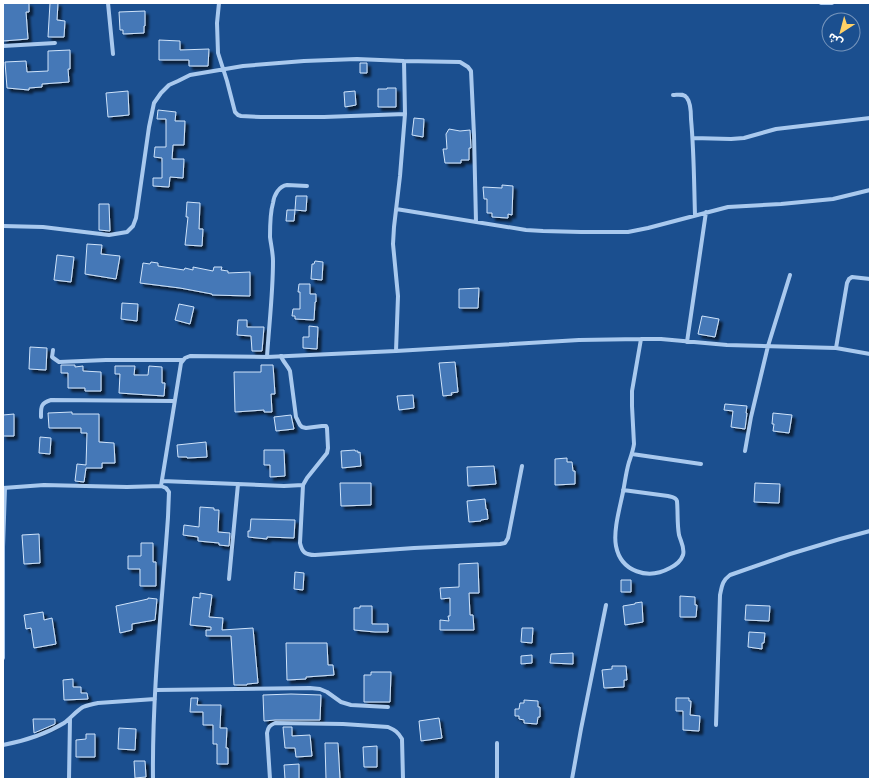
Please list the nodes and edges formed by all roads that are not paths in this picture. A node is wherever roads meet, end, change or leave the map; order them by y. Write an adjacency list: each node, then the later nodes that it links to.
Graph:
1 (108, 3): 7 (street)
2 (219, 3): 9 (street)
3 (821, 3): 4 (street)
4 (832, 3)
5 (55, 43): 6 (street)
6 (3, 46)
7 (113, 54)
8 (404, 62): 9 (street); 11 (street); 19 (street)
9 (223, 70): 11 (street); 20 (street)
10 (673, 95): 13 (street)
11 (405, 114): 16 (street)
12 (870, 118): 13 (street)
13 (693, 138): 18 (street)
14 (307, 186): 31 (street)
15 (870, 190): 17 (street)
16 (396, 209): 19 (street); 28 (street)
17 (706, 212): 18 (street); 24 (street)
18 (695, 215): 19 (street)
19 (476, 222)
20 (3, 226)
21 (790, 275): 25 (street)
22 (870, 278): 26 (street)
23 (641, 339): 24 (street); 28 (street); 36 (street)
24 (687, 342): 25 (street)
25 (768, 346): 26 (street); 35 (street)
26 (836, 348): 29 (street)
27 (53, 350): 32 (street)
28 (396, 351): 30 (street)
29 (870, 354)
30 (281, 356): 31 (street); 41 (street)
31 (267, 357): 32 (street)
32 (182, 360): 33 (street)
33 (174, 401): 34 (street); 39 (street)
34 (41, 417)
35 (745, 451)
36 (632, 454): 37 (street); 43 (street)
37 (701, 464)
38 (522, 466): 41 (street)
39 (162, 484): 40 (street); 42 (street); 48 (street)
40 (238, 484): 41 (street); 45 (street)
41 (303, 485)
42 (4, 488): 47 (street)
43 (624, 490): 43 (street)
44 (870, 531): 52 (street)
45 (229, 579)
46 (606, 605): 60 (street)
47 (3, 658)
48 (156, 690): 49 (street); 50 (street)
49 (155, 699): 51 (street); 56 (street)
50 (388, 706)
51 (70, 718): 54 (street); 55 (street)
52 (716, 725)
53 (497, 743): 59 (street)
54 (3, 745)
55 (68, 779)
56 (154, 779)
57 (270, 779): 58 (street)
58 (403, 779)
59 (497, 779)
60 (572, 779)

